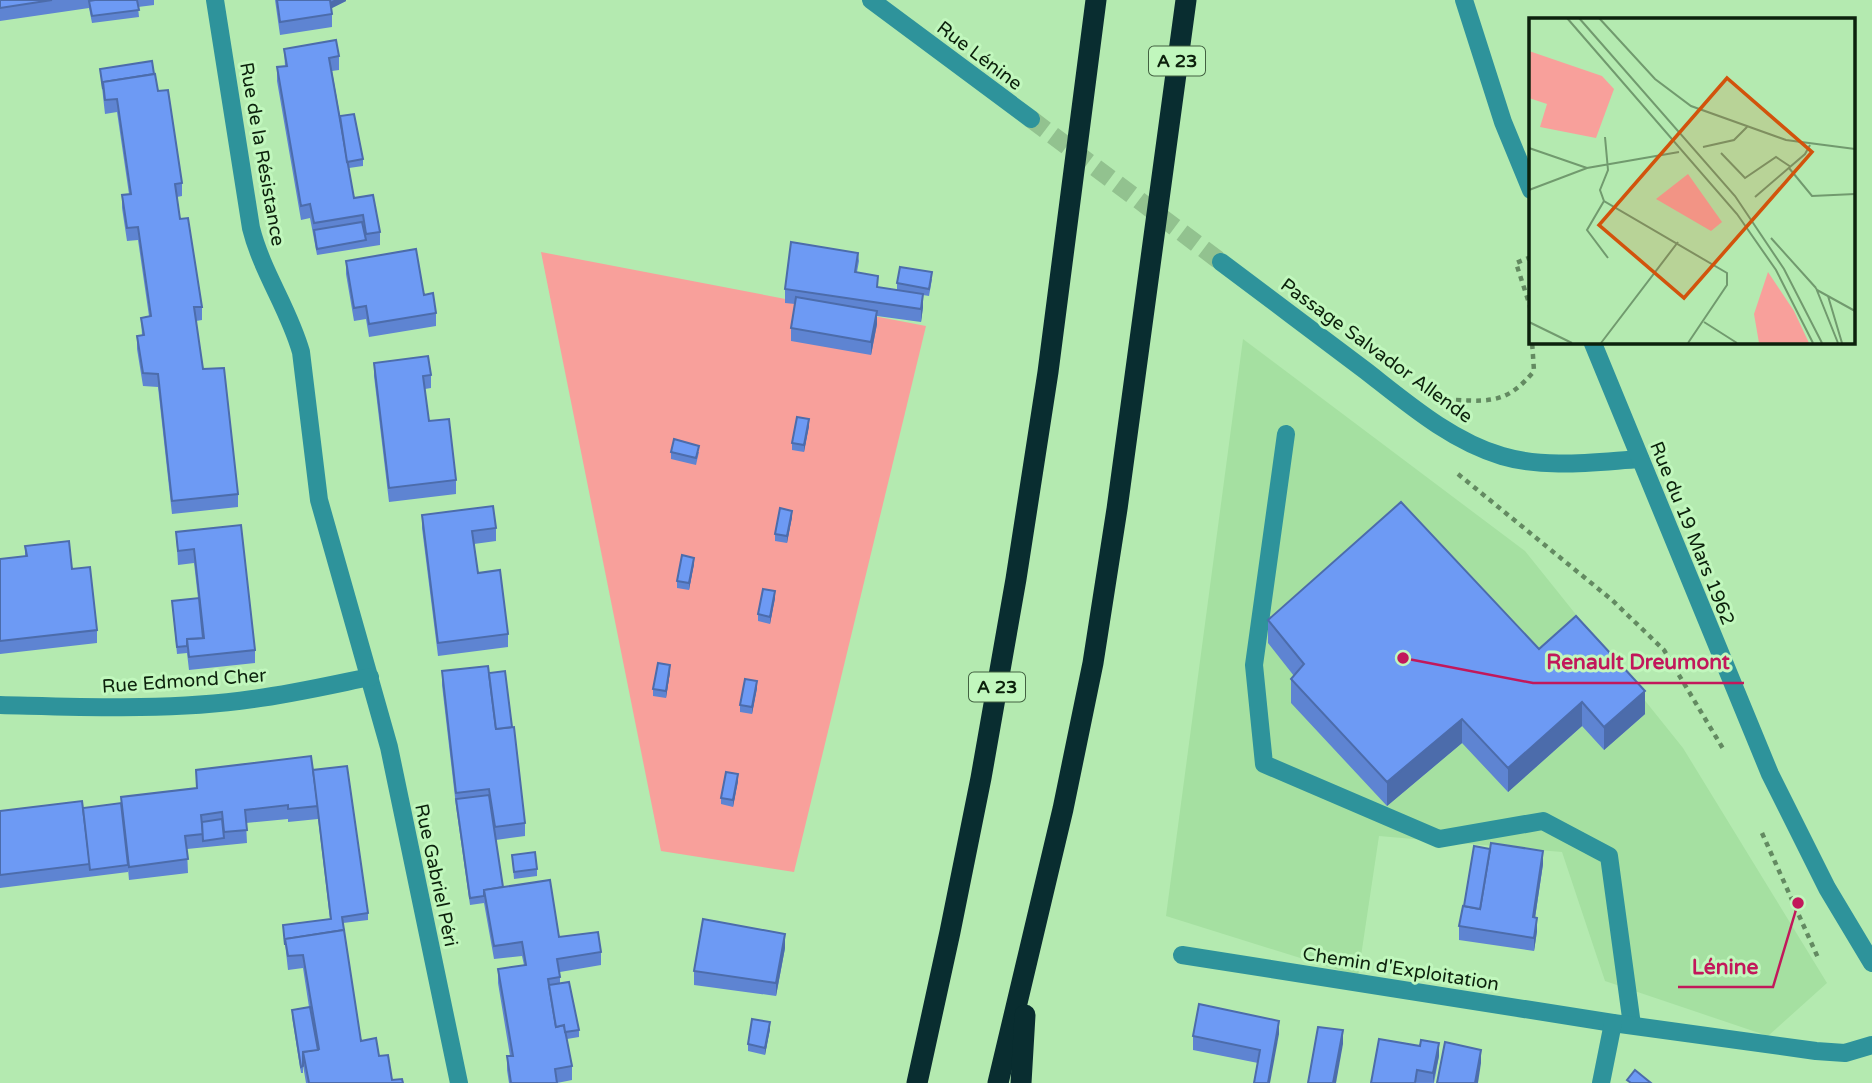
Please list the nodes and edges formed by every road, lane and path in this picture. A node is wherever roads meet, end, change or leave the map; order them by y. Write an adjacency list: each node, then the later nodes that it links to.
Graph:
1 (215, 0): 17 (street, Rue de la Résistance)
2 (871, 0): 6 (street, Rue Lénine)
3 (1097, 0): 29 (highway, A 23)
4 (1186, 0): 22 (highway, A 23)
5 (1464, 0): 7 (street)
6 (1031, 119)
7 (1529, 185)
8 (1529, 258): 10 (path)
9 (1221, 262): 15 (street, Passage Salvador Allende)
10 (1529, 303)
11 (1532, 343): 13 (path)
12 (1593, 343): 15 (street, Rue du 19 Mars 1962)
13 (1451, 399)
14 (1286, 434): 26 (street)
15 (1640, 459): 24 (street, Rue du 19 Mars 1962)
16 (1447, 466): 19 (path)
17 (370, 677): 18 (street, Rue Edmond Cher); 28 (street, Rue Gabriel Péri)
18 (0, 705)
19 (1727, 756)
20 (1762, 832): 23 (path)
21 (1182, 955): 25 (street, Chemin d'Exploitation)
22 (1028, 958): 30 (highway, A 23); 31 (highway)
23 (1819, 960)
24 (1872, 963)
25 (1613, 1023): 26 (street, Chemin d'Exploitation); 32 (street)
26 (1632, 1026): 27 (street, Chemin d'Exploitation)
27 (1872, 1045)
28 (459, 1083)
29 (917, 1083)
30 (998, 1083)
31 (1021, 1083)
32 (1601, 1083)

